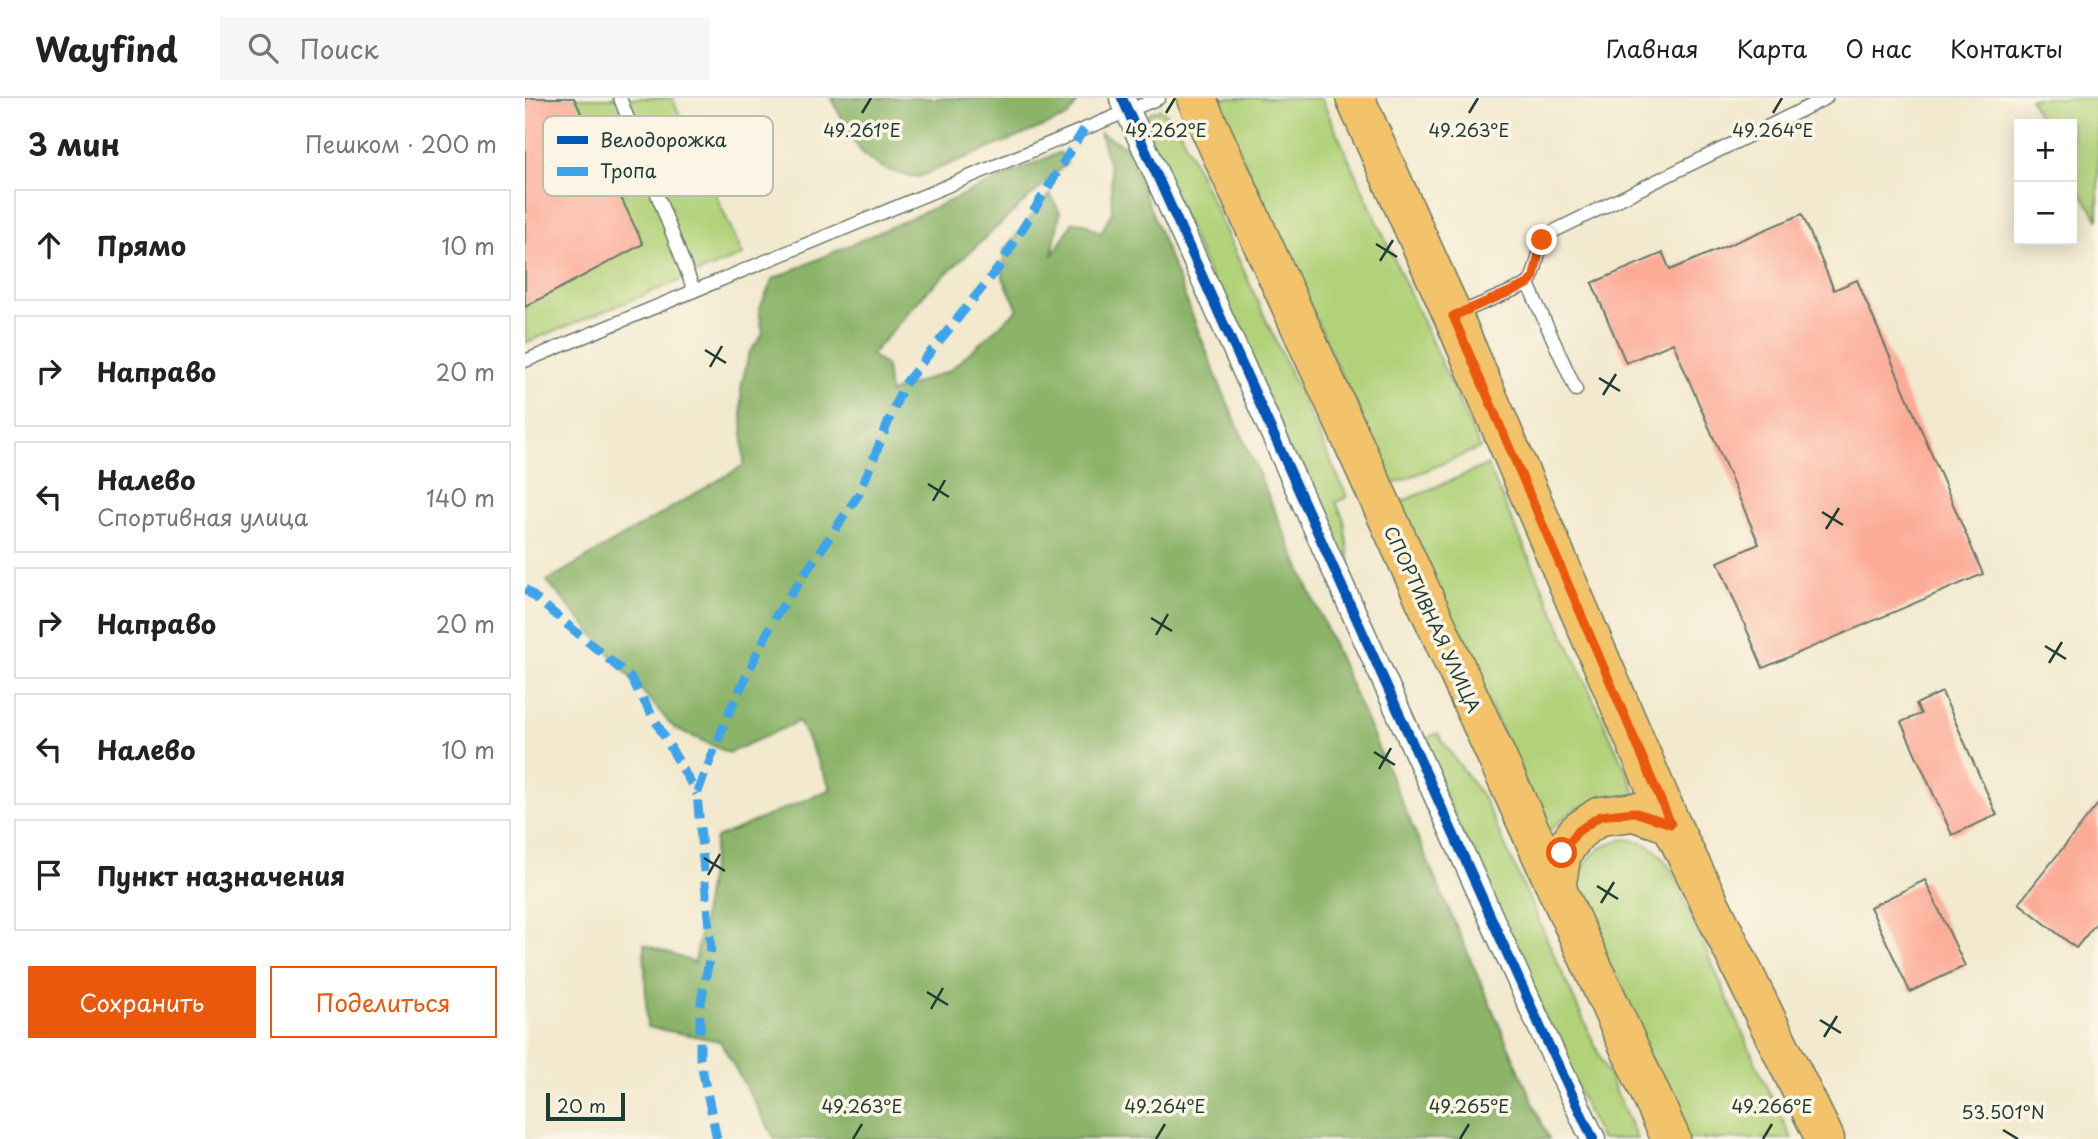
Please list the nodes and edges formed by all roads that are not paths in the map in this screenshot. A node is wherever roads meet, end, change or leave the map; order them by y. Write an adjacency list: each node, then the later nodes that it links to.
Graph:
1 (620, 98): 7 (lane)
2 (1159, 98): 6 (lane)
3 (1196, 98): 15 (main road, СПОРТИВНАЯ УЛИЦА)
4 (1355, 98): 11 (main road)
5 (1826, 98): 9 (lane)
6 (1125, 104): 10 (lane); 16 (street)
7 (627, 116)
8 (658, 196): 10 (lane)
9 (1528, 284): 11 (lane); 13 (lane)
10 (694, 290): 12 (lane)
11 (1453, 316): 14 (main road)
12 (525, 361)
13 (1576, 390)
14 (1671, 824): 15 (main road); 18 (main road)
15 (1556, 888): 17 (main road, СПОРТИВНАЯ УЛИЦА)
16 (1593, 1139)
17 (1671, 1139)
18 (1825, 1139)

